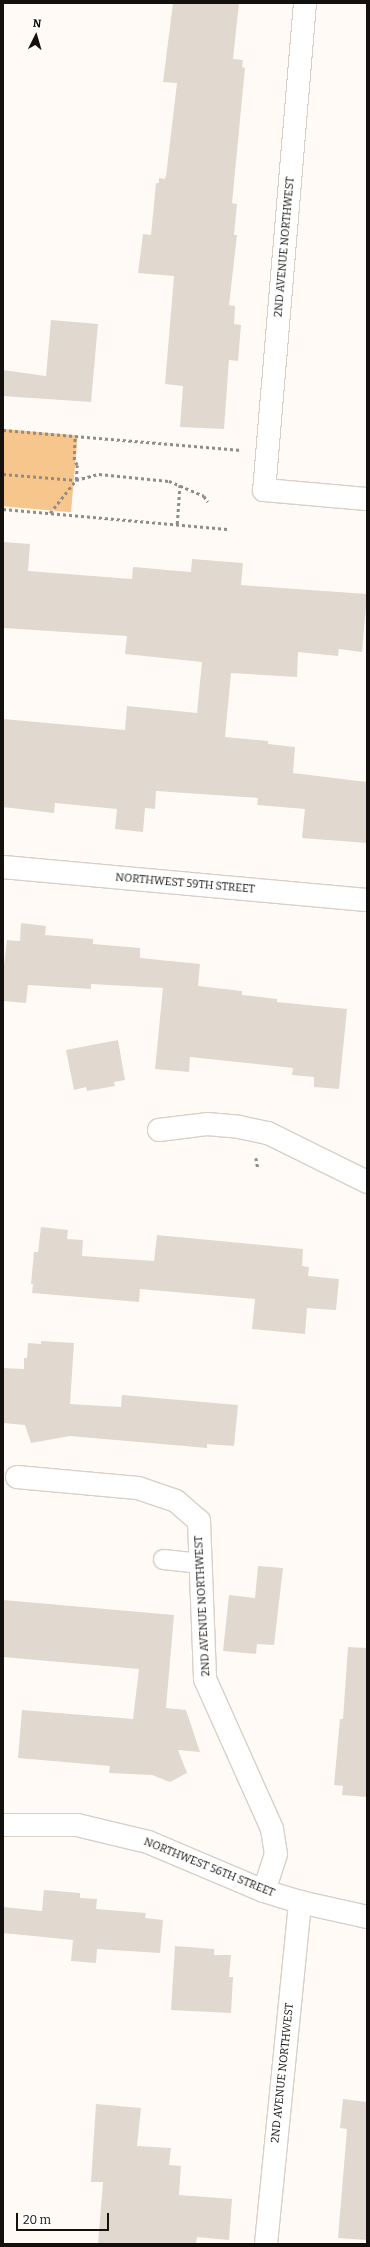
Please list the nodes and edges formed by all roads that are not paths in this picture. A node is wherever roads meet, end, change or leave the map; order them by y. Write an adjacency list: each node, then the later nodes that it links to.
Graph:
1 (305, 3): 2 (street, 2ND AVENUE NORTHWEST)
2 (367, 500)
3 (3, 867): 4 (street, NORTHWEST 59TH STREET)
4 (367, 900)
5 (159, 1130): 6 (street)
6 (367, 1182)
7 (17, 1477): 9 (street, 2ND AVENUE NORTHWEST)
8 (163, 1560): 9 (lane)
9 (201, 1563): 11 (street, 2ND AVENUE NORTHWEST)
10 (3, 1826): 11 (street, NORTHWEST 56TH STREET)
11 (264, 1891): 12 (street, NORTHWEST 56TH STREET)
12 (300, 1902): 13 (street, NORTHWEST 56TH STREET); 14 (street, 2ND AVENUE NORTHWEST)
13 (367, 1917)
14 (266, 2244)

